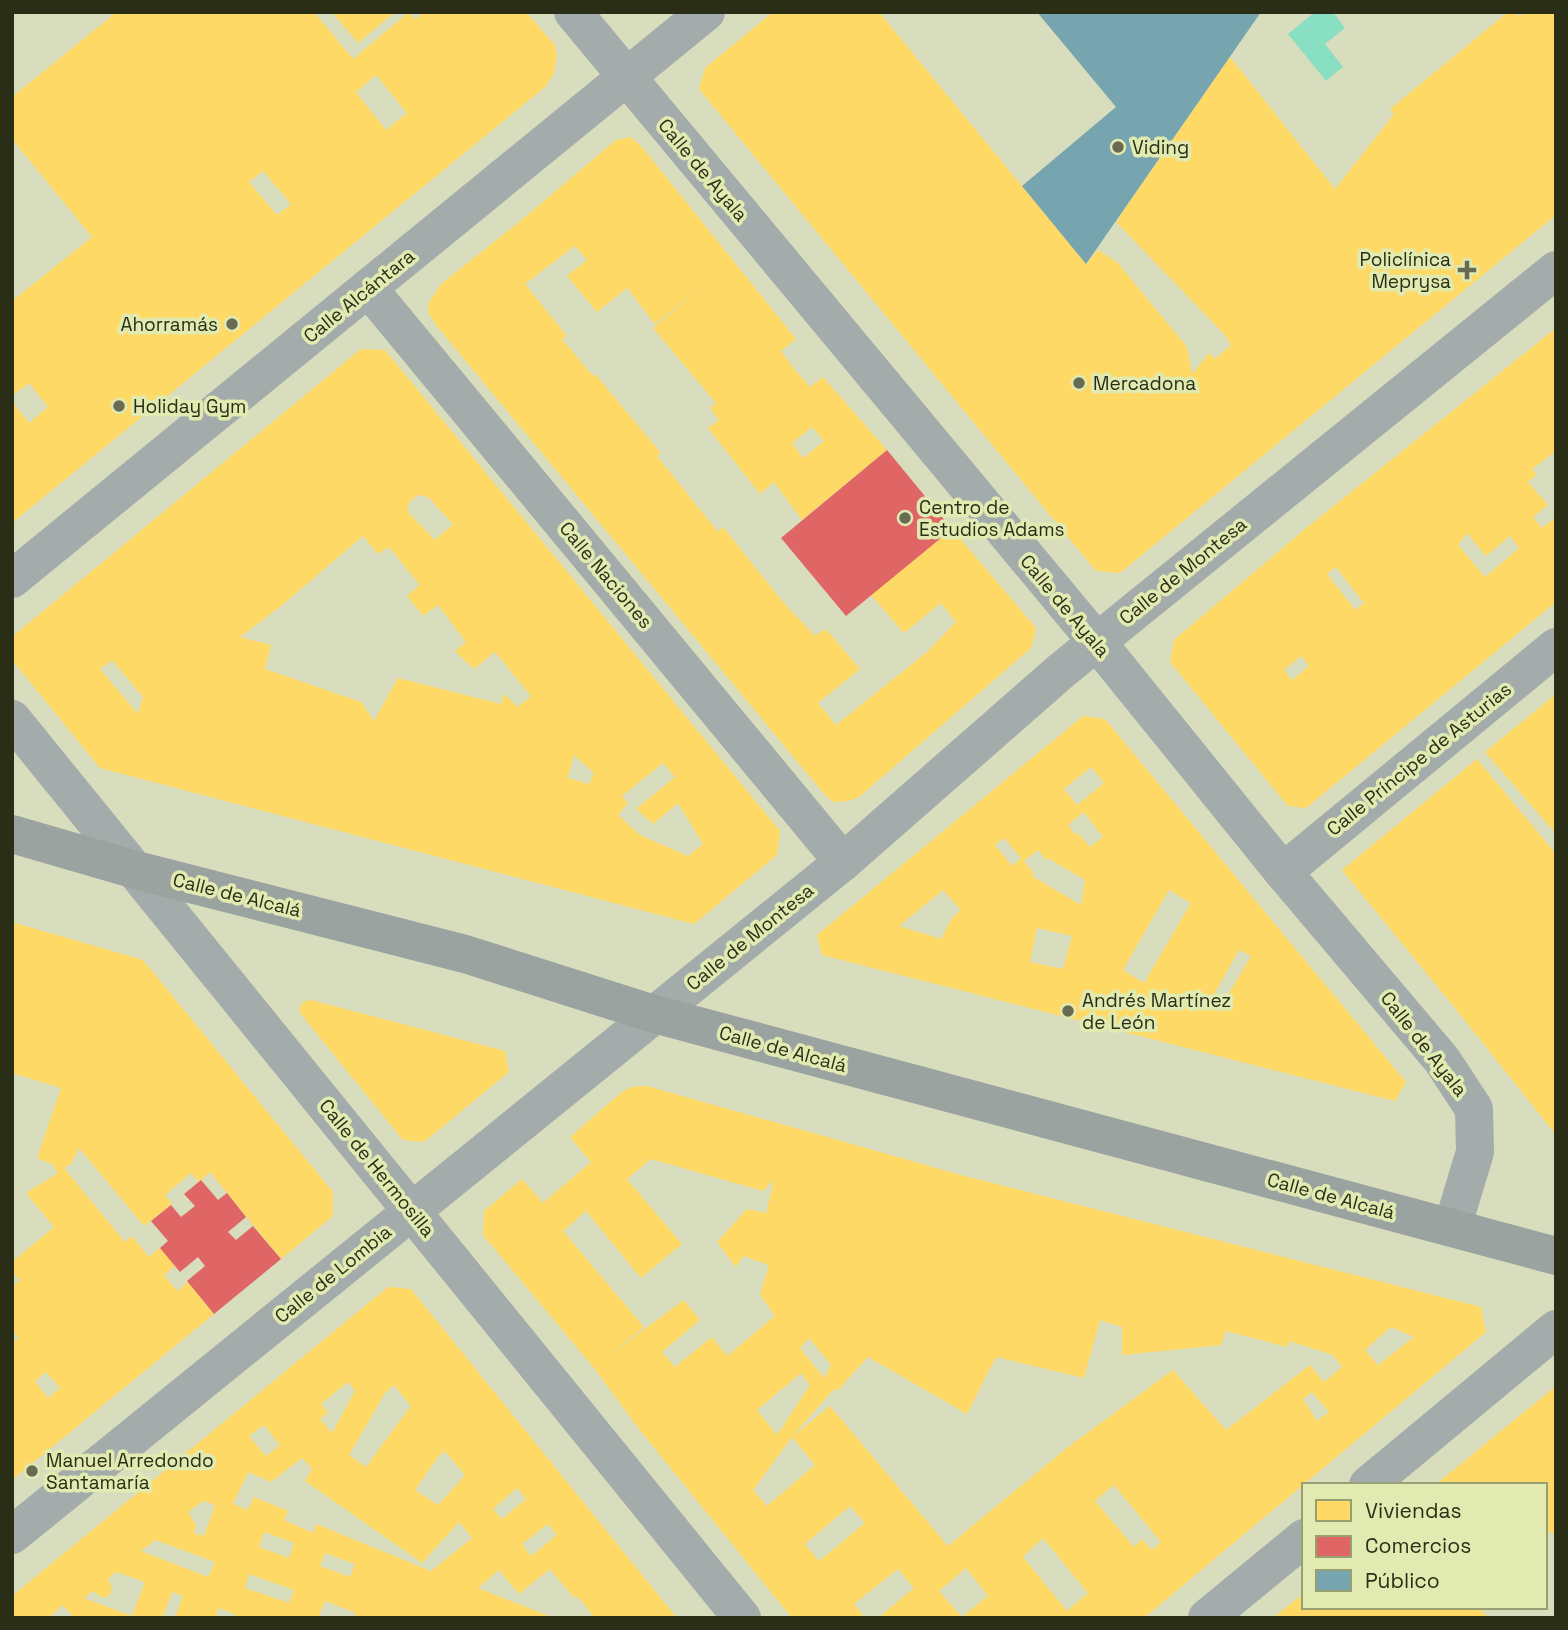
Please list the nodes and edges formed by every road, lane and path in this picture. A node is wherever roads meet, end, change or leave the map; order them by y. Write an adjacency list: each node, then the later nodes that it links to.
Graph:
1 (573, 12): 3 (street, Calle de Ayala)
2 (706, 12): 3 (street, Calle Alcántara)
3 (626, 78): 5 (street, Calle Alcántara); 7 (street, Calle de Ayala)
4 (1556, 270): 7 (street, Calle de Montesa)
5 (368, 288): 6 (street, Calle Alcántara); 11 (street, Calle Naciones)
6 (12, 579)
7 (1097, 642): 11 (street, Calle de Montesa); 13 (street, Calle de Ayala)
8 (1556, 647): 13 (street, Calle Príncipe de Asturias)
9 (12, 719): 12 (street, Calle de Hermosilla)
10 (12, 834): 12 (main road, Calle de Alcalá)
11 (843, 862): 14 (street, Calle de Montesa)
12 (136, 870): 14 (main road, Calle de Alcalá); 15 (street, Calle de Hermosilla)
13 (1283, 872): 16 (street, Calle de Ayala)
14 (654, 1014): 15 (street, Calle de Lombia); 16 (main road, Calle de Alcalá)
15 (411, 1210): 20 (street, Calle de Lombia); 22 (street, Calle de Hermosilla)
16 (1452, 1228): 17 (main road, Calle de Alcalá)
17 (1556, 1256)
18 (1556, 1329): 19 (street)
19 (1370, 1483)
20 (12, 1535)
21 (1302, 1540): 23 (street)
22 (742, 1618)
23 (1207, 1618)

